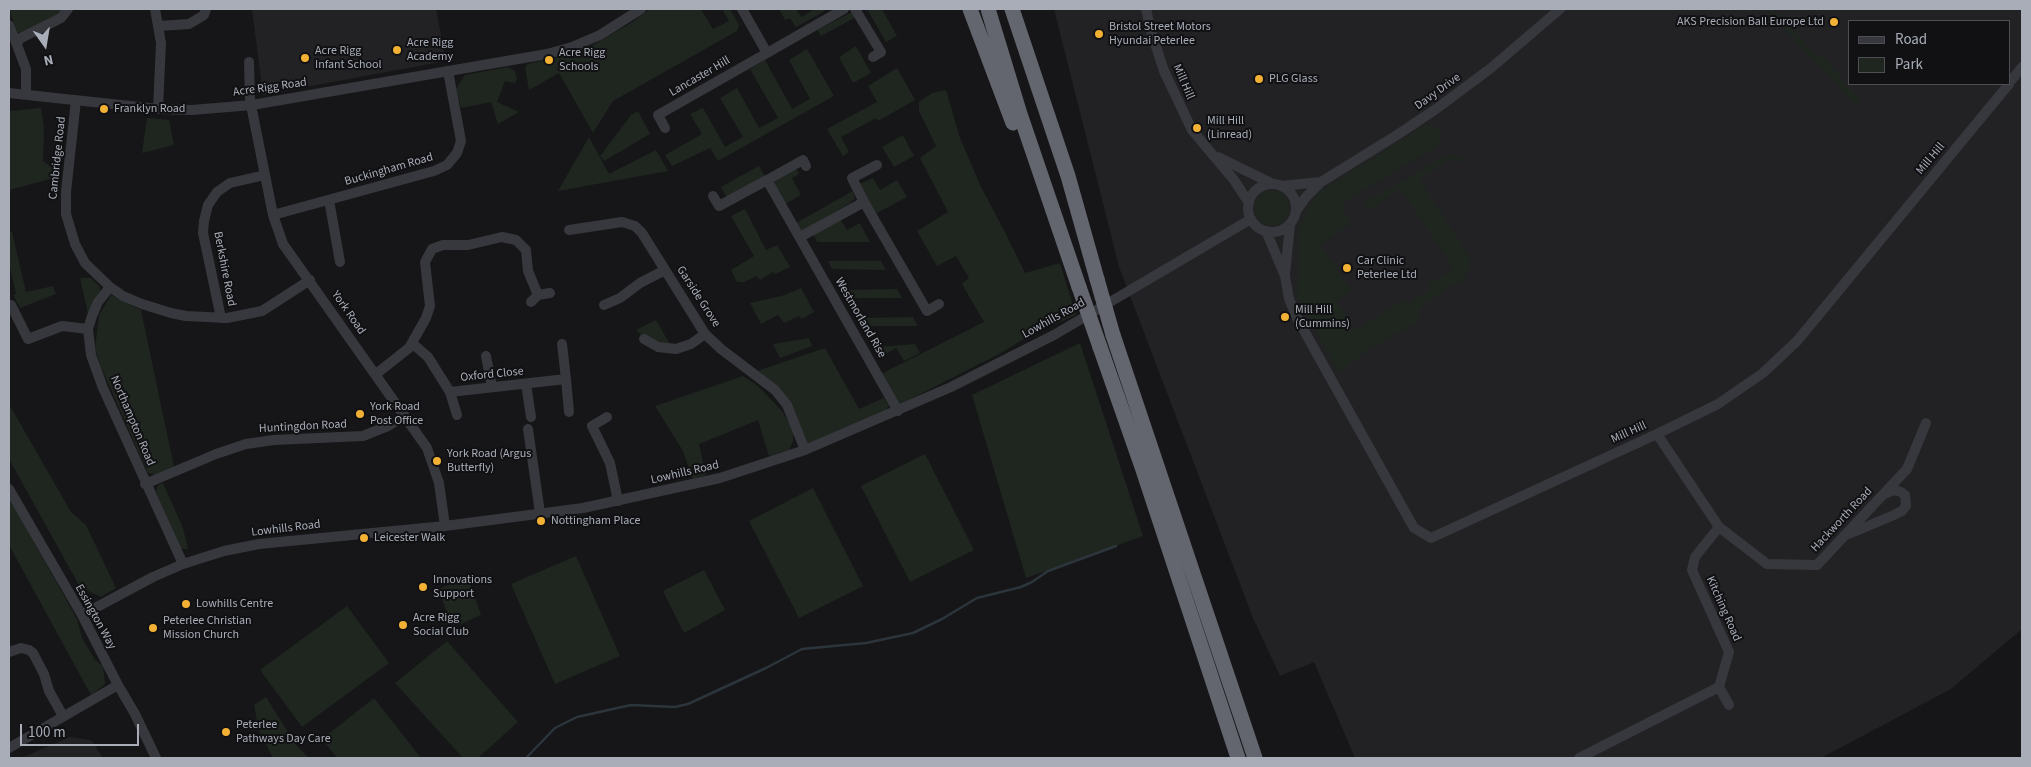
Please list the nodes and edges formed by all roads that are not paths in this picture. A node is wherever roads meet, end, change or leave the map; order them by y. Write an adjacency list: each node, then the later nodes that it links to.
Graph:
1 (68, 9): 16 (street)
2 (155, 9): 15 (street)
3 (206, 9): 15 (street)
4 (641, 9): 21 (street, Acre Rigg Road)
5 (742, 9): 17 (street)
6 (844, 9): 17 (street, Lancaster Hill)
7 (855, 9): 18 (street)
8 (970, 9): 49 (highway)
9 (988, 9): 49 (highway)
10 (1012, 9): 30 (highway)
11 (1022, 9): 30 (highway)
12 (1146, 9): 31 (street, Mill Hill)
13 (1560, 9): 36 (street, Davy Drive)
14 (9, 25): 16 (street)
15 (159, 26): 28 (street)
16 (17, 45): 25 (street)
17 (767, 53): 29 (street, Lancaster Hill)
18 (873, 56)
19 (249, 62): 27 (street, York Road)
20 (2022, 67): 22 (street, Mill Hill)
21 (448, 71): 27 (street, Acre Rigg Road); 39 (street, Buckingham Road)
22 (2011, 81)
23 (2007, 85): 79 (street, Mill Hill)
24 (9, 93): 25 (street, Acre Rigg Road)
25 (26, 94): 26 (street, Acre Rigg Road)
26 (76, 100): 28 (street, Acre Rigg Road); 54 (street, Cambridge Road)
27 (252, 105): 28 (street, Acre Rigg Road); 34 (street, York Road)
28 (158, 109)
29 (664, 128)
30 (1056, 141): 99 (highway, bridge)
31 (1214, 156): 37 (street, Mill Hill); 41 (street, Mill Hill)
32 (877, 165): 40 (street)
33 (806, 166): 35 (street)
34 (266, 175): 43 (street, York Road); 59 (street, Berkshire Road)
35 (767, 180): 38 (street); 48 (street, Westmorland Rise)
36 (1321, 182): 37 (street, Davy Drive); 42 (street, Davy Drive)
37 (1277, 185): 41 (street); 42 (street)
38 (713, 196)
39 (330, 200): 43 (street, Buckingham Road); 50 (street)
40 (864, 202): 48 (street); 56 (street)
41 (1249, 203): 44 (street)
42 (1296, 211): 45 (street)
43 (274, 215): 53 (street, York Road)
44 (1251, 219): 47 (street); 71 (street, Lowhills Road)
45 (1290, 224): 47 (street); 52 (street, Mill Hill)
46 (569, 230): 51 (street, Garside Grove)
47 (1266, 231): 52 (street, Mill Hill)
48 (800, 237): 71 (street, Westmorland Rise)
49 (1065, 246): 98 (highway, bridge)
50 (340, 262)
51 (665, 270): 58 (street); 61 (street, Garside Grove)
52 (1285, 276): 79 (street, Mill Hill)
53 (310, 280): 59 (street, Cambridge Road); 66 (street, York Road)
54 (110, 287): 59 (street, Cambridge Road); 60 (street, Northampton Road)
55 (550, 293): 63 (street)
56 (938, 304)
57 (12, 305): 60 (street)
58 (604, 305)
59 (222, 318)
60 (88, 329): 81 (street, Northampton Road)
61 (705, 334): 62 (street); 80 (street, Garside Grove)
62 (644, 339)
63 (412, 344): 66 (street); 70 (street, Oxford Close)
64 (562, 344): 67 (street)
65 (486, 356): 69 (street)
66 (376, 374): 74 (street, York Road)
67 (566, 379): 68 (street, Oxford Close); 72 (street)
68 (526, 384): 69 (street, Oxford Close); 75 (street)
69 (492, 387): 70 (street, Oxford Close)
70 (450, 392): 73 (street)
71 (898, 411): 80 (street, Lowhills Road)
72 (569, 412)
73 (457, 415)
74 (405, 416): 81 (street, Huntingdon Road); 86 (street, York Road)
75 (531, 417)
76 (608, 417): 84 (street)
77 (1926, 423): 83 (street, Hackworth Road)
78 (528, 429): 85 (street)
79 (1657, 434): 87 (street, Hackworth Road)
80 (805, 450): 84 (street, Lowhills Road)
81 (145, 484): 89 (street, Northampton Road)
82 (9, 489): 90 (street, Essington Way)
83 (1884, 494): 88 (street, Hackworth Road); 88 (street)
84 (618, 501): 85 (street, Lowhills Road)
85 (540, 513): 86 (street, Lowhills Road)
86 (445, 526): 89 (street, Lowhills Road)
87 (1719, 528): 88 (street, Hackworth Road); 93 (street, Kitching Road)
88 (1844, 536)
89 (183, 564): 90 (street, Lowhills Road)
90 (82, 615): 92 (street, Essington Way)
91 (9, 652): 95 (street)
92 (118, 685): 95 (street); 97 (street, Essington Way)
93 (1719, 687): 94 (street); 100 (street)
94 (1729, 705)
95 (64, 716): 96 (street)
96 (9, 748)
97 (156, 758)
98 (1238, 758)
99 (1254, 758)
100 (1579, 758)

